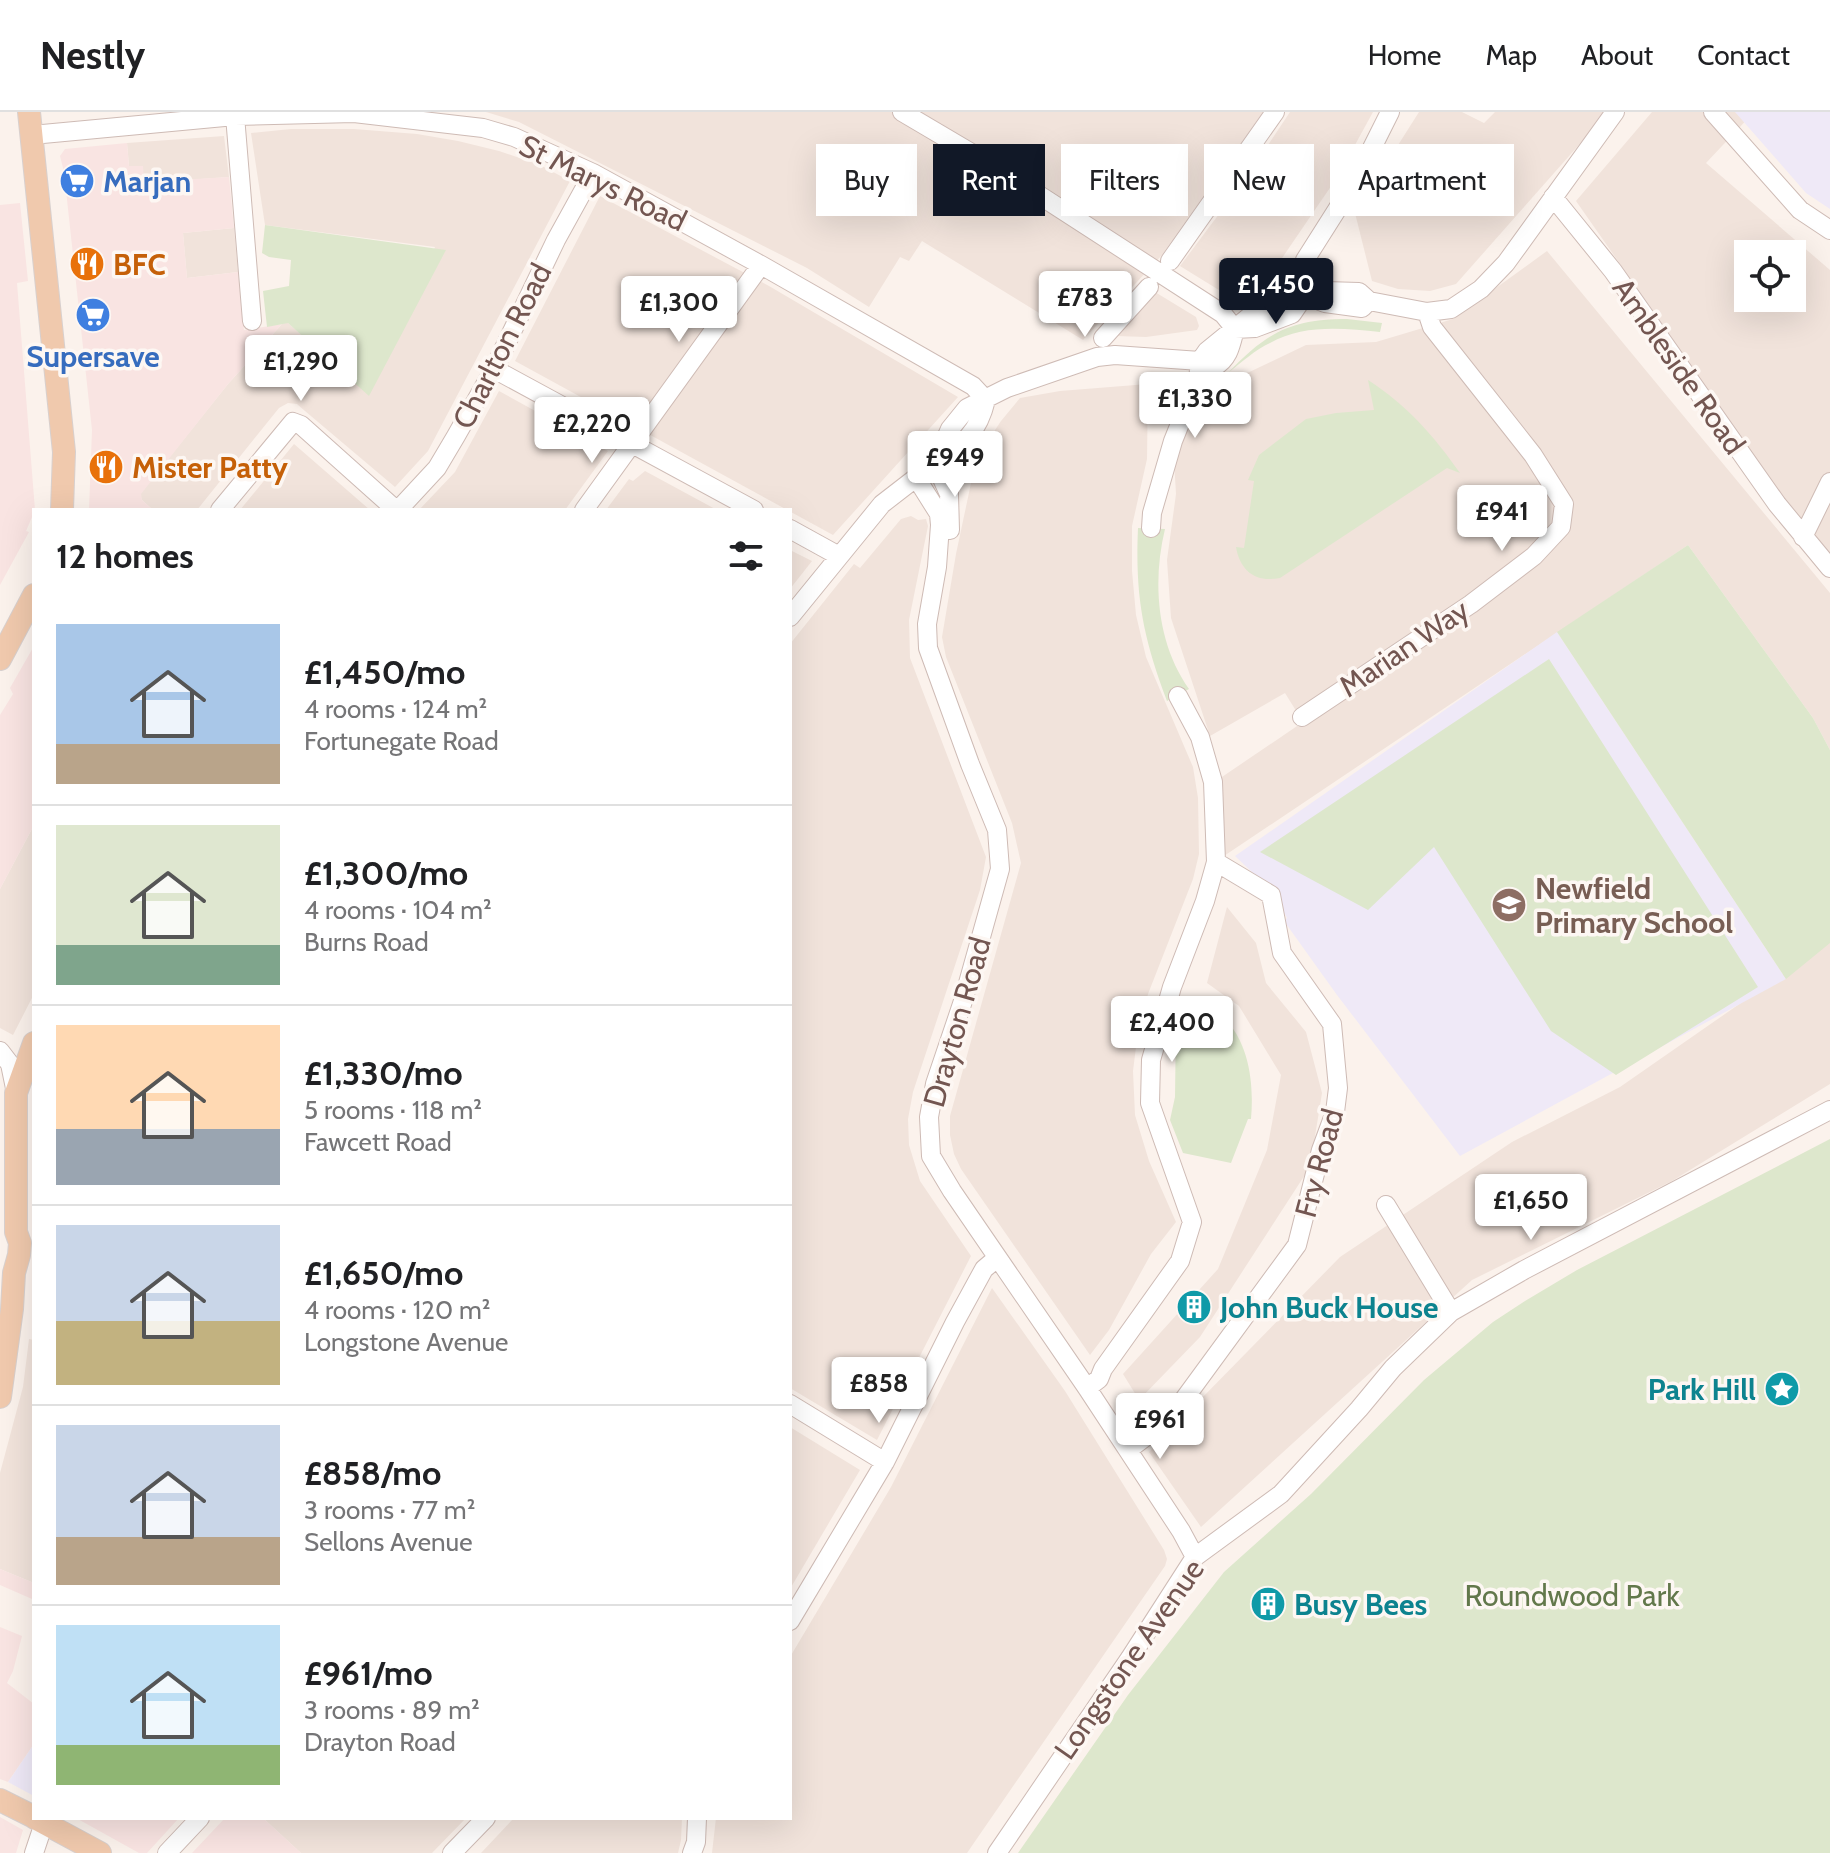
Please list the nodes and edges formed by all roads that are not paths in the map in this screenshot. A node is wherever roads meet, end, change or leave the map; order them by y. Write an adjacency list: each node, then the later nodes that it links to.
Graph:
1 (29, 112): 8 (main road)
2 (902, 112): 18 (street)
3 (1275, 112): 12 (street)
4 (1390, 112): 15 (street)
5 (1615, 112): 10 (street)
6 (1713, 112): 11 (street)
7 (235, 116): 8 (street, St Marys Road); 9 (street, St Marys Road); 17 (street)
8 (32, 135): 27 (main road)
9 (593, 173): 13 (street, St Marys Road); 21 (street, Charlton Road)
10 (1553, 197): 16 (street); 35 (street, Ambleside Road)
11 (1830, 230)
12 (1170, 261)
13 (761, 265): 22 (street, St Marys Road); 23 (street)
14 (1149, 287): 19 (street)
15 (1305, 295): 16 (street); 18 (street)
16 (1427, 312): 43 (street, Marian Way)
17 (252, 321)
18 (1235, 329): 20 (street)
19 (1103, 338)
20 (1200, 361): 22 (street); 33 (street)
21 (494, 369): 23 (street); 30 (street, Charlton Road)
22 (986, 400): 24 (street)
23 (634, 445): 31 (street); 32 (street)
24 (935, 463): 25 (street); 37 (street, Drayton Road)
25 (917, 479): 36 (street); 37 (street, Drayton Road)
26 (1830, 482): 35 (street)
27 (62, 508)
28 (222, 508): 29 (street)
29 (395, 508)
30 (399, 508)
31 (586, 508)
32 (750, 508)
33 (1151, 528)
34 (792, 530): 36 (street)
35 (1803, 537): 38 (street, Ambleside Road)
36 (839, 556): 40 (street)
37 (937, 567): 52 (street, Drayton Road)
38 (1830, 568)
39 (32, 599): 41 (main road)
40 (792, 615)
41 (0, 659)
42 (1178, 696): 44 (street)
43 (1302, 717)
44 (1216, 862): 55 (street); 58 (street, Fry Road)
45 (0, 1051): 47 (street)
46 (29, 1070): 47 (main road)
47 (16, 1093): 50 (main road)
48 (1830, 1110): 54 (street, Longstone Avenue)
49 (1386, 1205): 54 (street)
50 (8, 1236): 53 (main road)
51 (0, 1251): 53 (main road)
52 (997, 1258): 55 (street, Drayton Road); 59 (street)
53 (14, 1273): 56 (main road)
54 (1451, 1312): 60 (street, Longstone Avenue)
55 (1087, 1388): 58 (street, Drayton Road)
56 (0, 1397)
57 (792, 1405): 59 (street)
58 (1128, 1450): 60 (street, Drayton Road)
59 (885, 1462): 61 (street)
60 (1195, 1557): 74 (street, Longstone Avenue)
61 (792, 1618)
62 (0, 1800): 63 (main road)
63 (32, 1816)
64 (38, 1820): 69 (street)
65 (40, 1820): 70 (main road)
66 (198, 1820): 71 (street)
67 (484, 1820): 72 (street)
68 (697, 1820): 73 (street)
69 (34, 1853)
70 (100, 1853)
71 (167, 1853)
72 (452, 1853)
73 (692, 1853)
74 (997, 1853)

